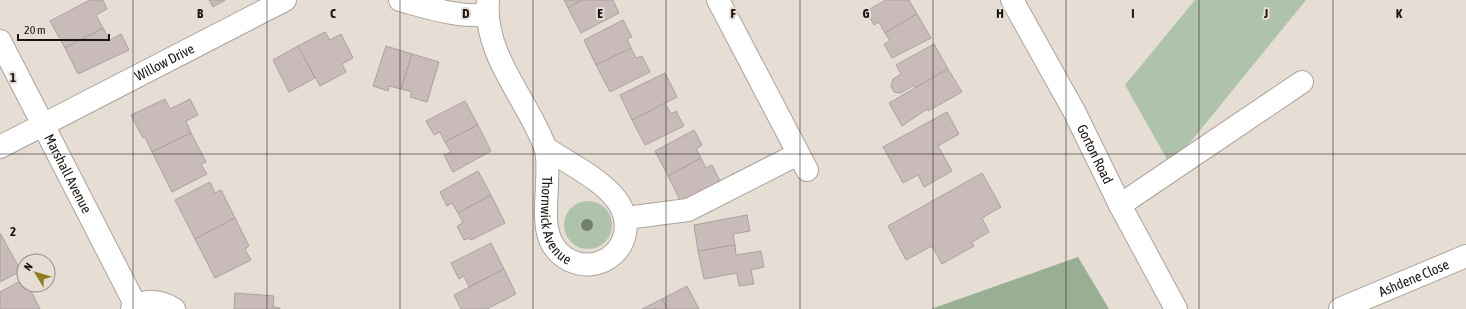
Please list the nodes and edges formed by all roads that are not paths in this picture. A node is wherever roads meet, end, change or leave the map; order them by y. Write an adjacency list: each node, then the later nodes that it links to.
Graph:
1 (285, 0): 8 (street, Willow Drive)
2 (400, 0): 5 (street, Thornwick Avenue)
3 (718, 0): 12 (street)
4 (1012, 0): 11 (street, Gorton Road)
5 (487, 7): 10 (street, Thornwick Avenue)
6 (0, 41): 8 (street, Marshall Avenue)
7 (1302, 82): 11 (street)
8 (43, 125): 9 (street, Willow Drive); 14 (street, Marshall Avenue)
9 (0, 147)
10 (546, 148): 12 (street, Thornwick Avenue); 12 (street, Thornwick Avenue)
11 (1120, 205): 16 (street, Gorton Road)
12 (626, 218)
13 (1466, 256): 17 (street, Ashdene Close)
14 (134, 307): 15 (street, Marshall Avenue)
15 (174, 309)
16 (1176, 309)
17 (1340, 309)

